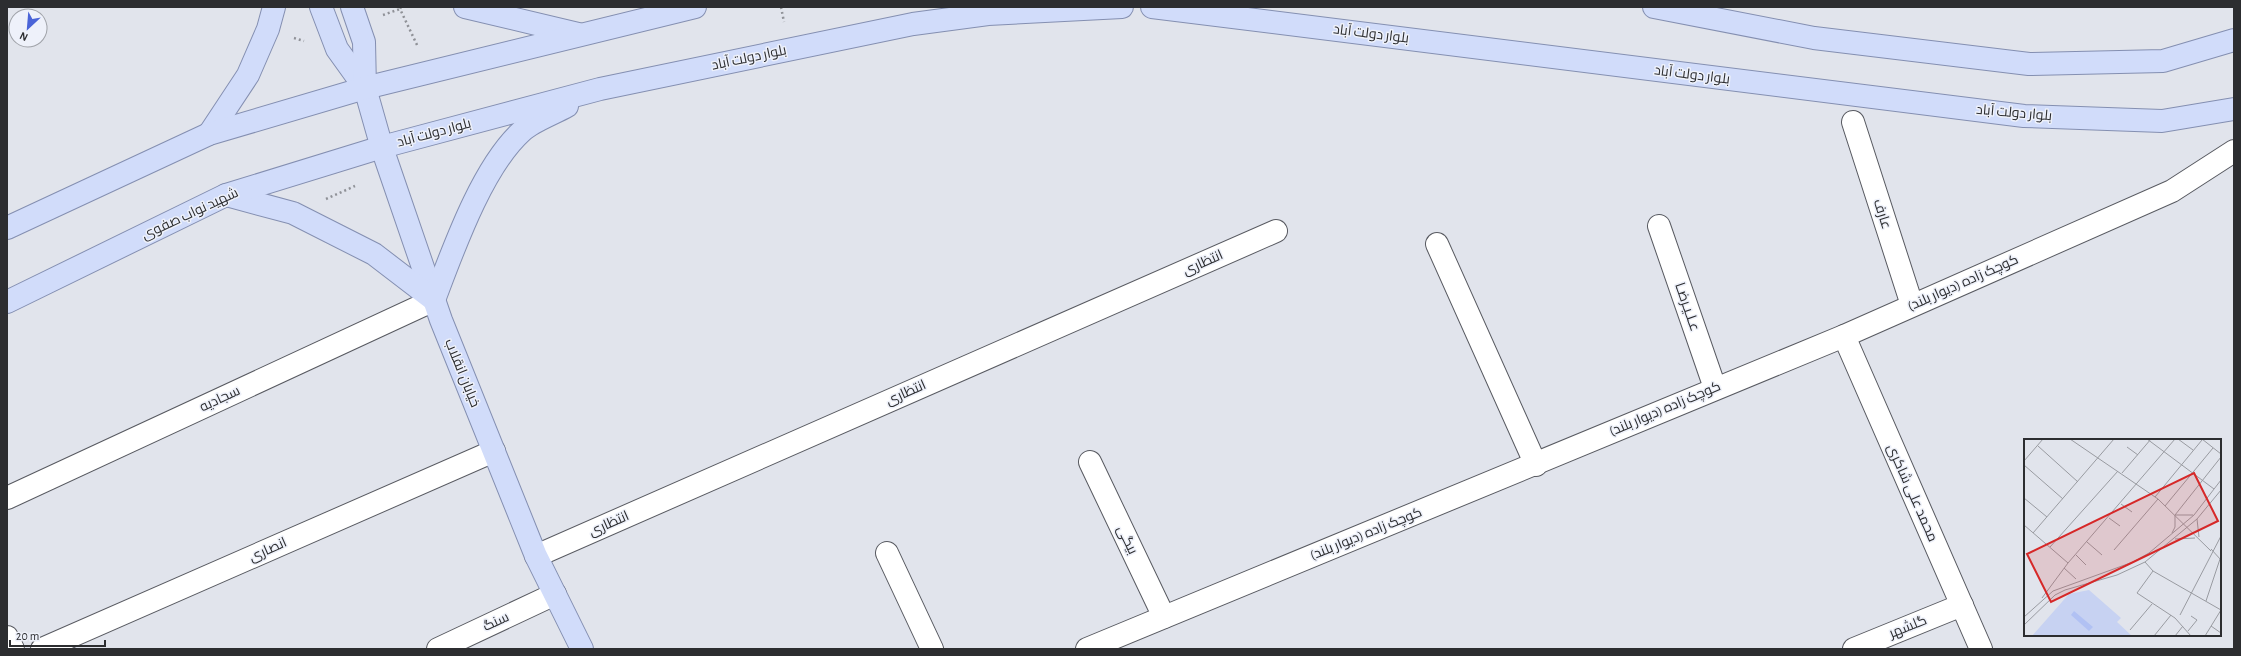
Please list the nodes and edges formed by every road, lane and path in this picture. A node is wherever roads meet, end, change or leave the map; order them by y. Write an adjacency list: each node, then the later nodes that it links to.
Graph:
1 (274, 7): 17 (main road)
2 (321, 7): 13 (main road, خیابان انقلاب)
3 (352, 7): 13 (main road, خیابان انقلاب)
4 (465, 7): 11 (main road)
5 (695, 7): 11 (main road)
6 (968, 7): 10 (main road)
7 (1122, 7): 10 (main road, بلوار دولت آباد)
8 (1152, 7): 15 (main road, بلوار دولت آباد)
9 (1654, 7): 12 (main road)
10 (988, 14): 14 (main road, بلوار دولت آباد)
11 (581, 35): 13 (main road)
12 (2234, 40)
13 (365, 88): 17 (main road); 18 (main road, خیابان انقلاب)
14 (600, 89): 18 (main road, بلوار دولت آباد); 25 (main road)
15 (2234, 109)
16 (1852, 122): 27 (street, عارف)
17 (209, 134): 22 (main road)
18 (382, 147): 20 (main road, شهید نواب صفوی); 25 (main road, خیابان انقلاب)
19 (2234, 151): 27 (street, کوچک زاده (دیوار بلند))
20 (226, 195): 25 (main road); 26 (main road, شهید نواب صفوی)
21 (1659, 226): 29 (street, عـلـیـرضـا)
22 (7, 228)
23 (1276, 231): 35 (street, انتظاری)
24 (1437, 244): 32 (street)
25 (434, 300): 30 (main road, خیابان انقلاب); 33 (street, سجادیه)
26 (7, 302)
27 (1912, 305): 28 (street, کوچک زاده (دیوار بلند))
28 (1844, 336): 29 (street, کوچک زاده (دیوار بلند)); 37 (street, محمد علی شاکری)
29 (1715, 388): 32 (street, کوچک زاده (دیوار بلند))
30 (494, 451): 35 (main road, خیابان انقلاب); 41 (street, انصاری)
31 (1090, 462): 38 (street, بیگی)
32 (1536, 465): 38 (street, کوچک زاده (دیوار بلند))
33 (7, 498)
34 (887, 554): 44 (street)
35 (536, 556): 36 (main road, خیابان انقلاب)
36 (555, 594): 42 (street, سنگ); 43 (main road, خیابان انقلاب)
37 (1962, 605): 46 (street, گلشهر); 47 (street, محمد علی شاکری)
38 (1164, 617): 45 (street, کوچک زاده (دیوار بلند))
39 (7, 637): 40 (street)
40 (13, 649)
41 (42, 649)
42 (438, 649)
43 (582, 649)
44 (932, 649)
45 (1087, 649)
46 (1854, 649)
47 (1981, 649)

